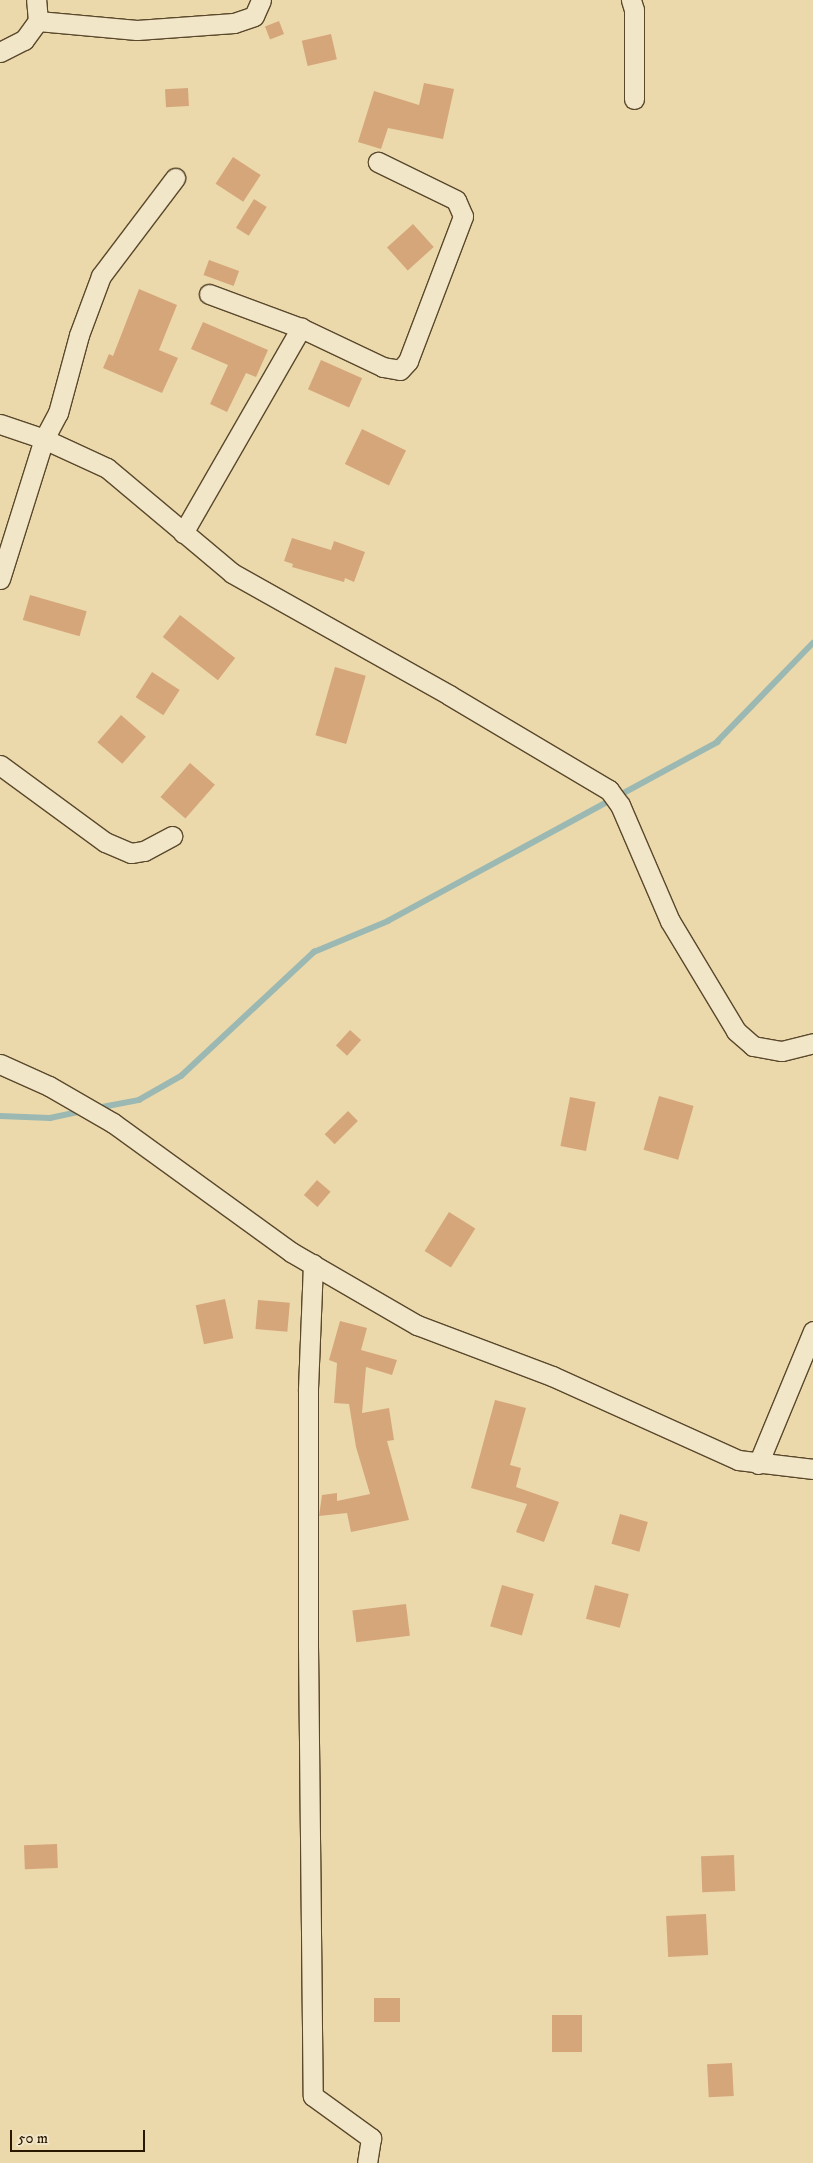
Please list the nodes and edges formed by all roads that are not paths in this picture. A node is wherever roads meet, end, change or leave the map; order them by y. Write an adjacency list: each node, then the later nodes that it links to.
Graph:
1 (36, 0): 4 (street)
2 (261, 0): 4 (street)
3 (631, 0): 6 (street)
4 (38, 21): 5 (street)
5 (0, 52)
6 (634, 98)
7 (378, 162): 10 (street)
8 (175, 178): 12 (street)
9 (209, 294): 10 (street)
10 (300, 328): 13 (street)
11 (0, 424): 12 (street)
12 (44, 439): 13 (street); 14 (street)
13 (183, 533): 17 (street)
14 (1, 571)
15 (0, 765): 16 (street)
16 (172, 836)
17 (813, 1043)
18 (0, 1064): 19 (street)
19 (313, 1264): 21 (street); 23 (street)
20 (813, 1331): 21 (street)
21 (758, 1464): 22 (street)
22 (813, 1469)
23 (367, 2163)

